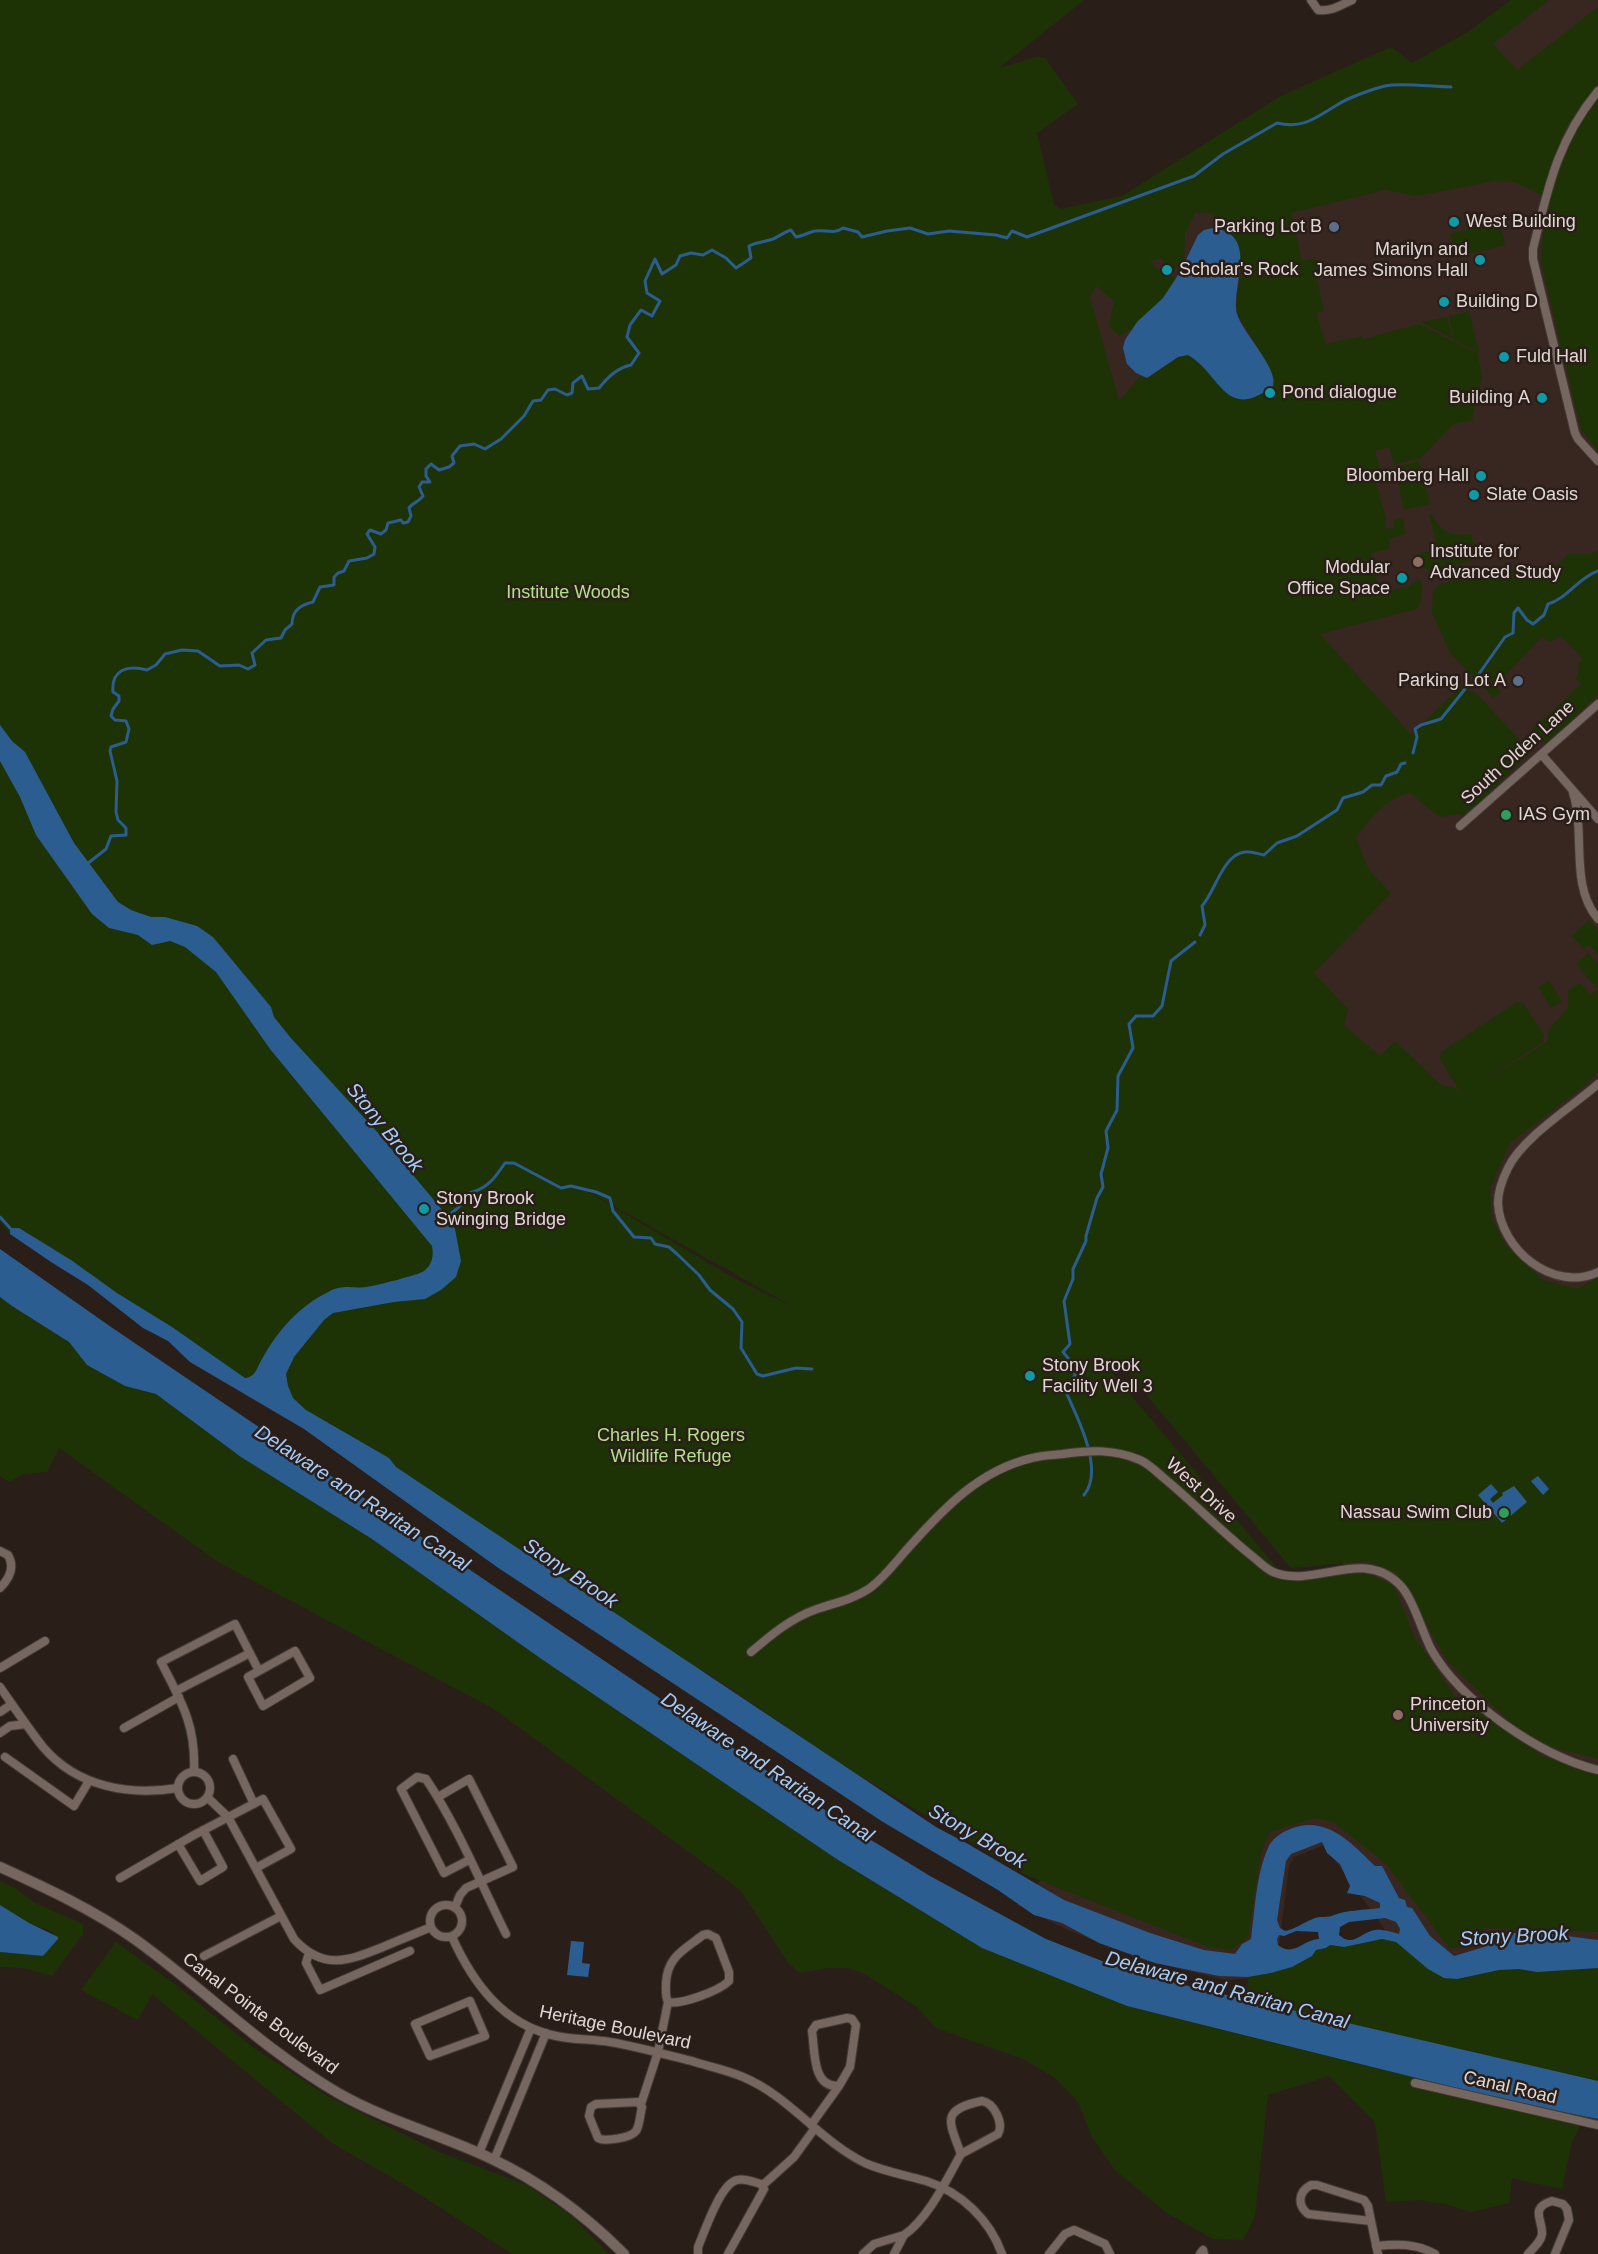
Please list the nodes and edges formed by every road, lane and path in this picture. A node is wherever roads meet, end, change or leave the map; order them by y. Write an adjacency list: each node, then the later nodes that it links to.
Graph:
1 (1311, 0): 2 (street)
2 (1348, 1)
3 (1598, 91): 4 (street)
4 (1598, 461)
5 (1598, 704): 6 (street, South Olden Lane)
6 (1542, 755): 7 (street); 9 (street, South Olden Lane)
7 (1573, 793): 8 (street); 10 (street)
8 (1598, 819)
9 (1460, 826)
10 (1598, 919)
11 (1598, 1084): 12 (street)
12 (1598, 1272)
13 (0, 1551): 14 (street)
14 (0, 1588)
15 (45, 1641): 18 (street)
16 (751, 1652): 29 (street, West Drive)
17 (250, 1653): 19 (street); 21 (street); 21 (street)
18 (0, 1668)
19 (259, 1671): 19 (street)
20 (0, 1687): 22 (street)
21 (178, 1694): 25 (street); 30 (street)
22 (12, 1704): 23 (street); 24 (street)
23 (0, 1712)
24 (26, 1724): 26 (street); 31 (street)
25 (124, 1728)
26 (0, 1733)
27 (5, 1757): 31 (street)
28 (232, 1759): 35 (street)
29 (1598, 1770)
30 (194, 1771): 32 (street); 33 (street)
31 (89, 1781): 32 (street)
32 (178, 1788): 33 (street)
33 (207, 1797): 36 (street)
34 (438, 1797): 39 (street); 39 (street); 43 (street)
35 (254, 1804): 36 (street); 41 (street)
36 (228, 1817): 37 (street); 41 (street)
37 (203, 1830): 38 (street); 38 (street)
38 (178, 1844): 42 (street)
39 (470, 1860): 43 (street)
40 (0, 1867): 63 (street, Canal Pointe Boulevard)
41 (256, 1868): 45 (street)
42 (120, 1878)
43 (481, 1883): 44 (street); 47 (street)
44 (455, 1907): 46 (street); 48 (street)
45 (281, 1916): 50 (street); 51 (street)
46 (431, 1927): 48 (street); 50 (street)
47 (506, 1934)
48 (452, 1937): 52 (street, Heritage Boulevard)
49 (410, 1951): 50 (street)
50 (309, 1953)
51 (204, 1956)
52 (482, 1990): 53 (street); 55 (street, Heritage Boulevard)
53 (470, 2001): 53 (street)
54 (668, 2002): 54 (street); 57 (street)
55 (531, 2028): 56 (street, Heritage Boulevard); 63 (street)
56 (546, 2033): 57 (street, Heritage Boulevard); 65 (street)
57 (657, 2052): 60 (street); 62 (street, Heritage Boulevard)
58 (1414, 2084): 61 (street, Canal Road)
59 (839, 2086): 59 (street); 62 (street)
60 (641, 2104): 60 (street)
61 (1598, 2125)
62 (813, 2126): 66 (street); 67 (street, Heritage Boulevard)
63 (479, 2153): 65 (street, Canal Pointe Boulevard)
64 (962, 2154): 64 (street); 67 (street)
65 (494, 2160): 71 (street, Canal Pointe Boulevard)
66 (763, 2185): 72 (street); 73 (street)
67 (942, 2188): 69 (street); 76 (street, Heritage Boulevard)
68 (1371, 2221): 68 (street); 70 (street)
69 (904, 2235): 74 (street); 75 (street)
70 (1377, 2250): 80 (street)
71 (624, 2254)
72 (698, 2254)
73 (728, 2254)
74 (863, 2254)
75 (894, 2254)
76 (1002, 2254)
77 (1038, 2254): 78 (street)
78 (1048, 2254): 79 (street)
79 (1110, 2254)
80 (1435, 2254)
81 (1528, 2254): 82 (street)
82 (1555, 2254)

